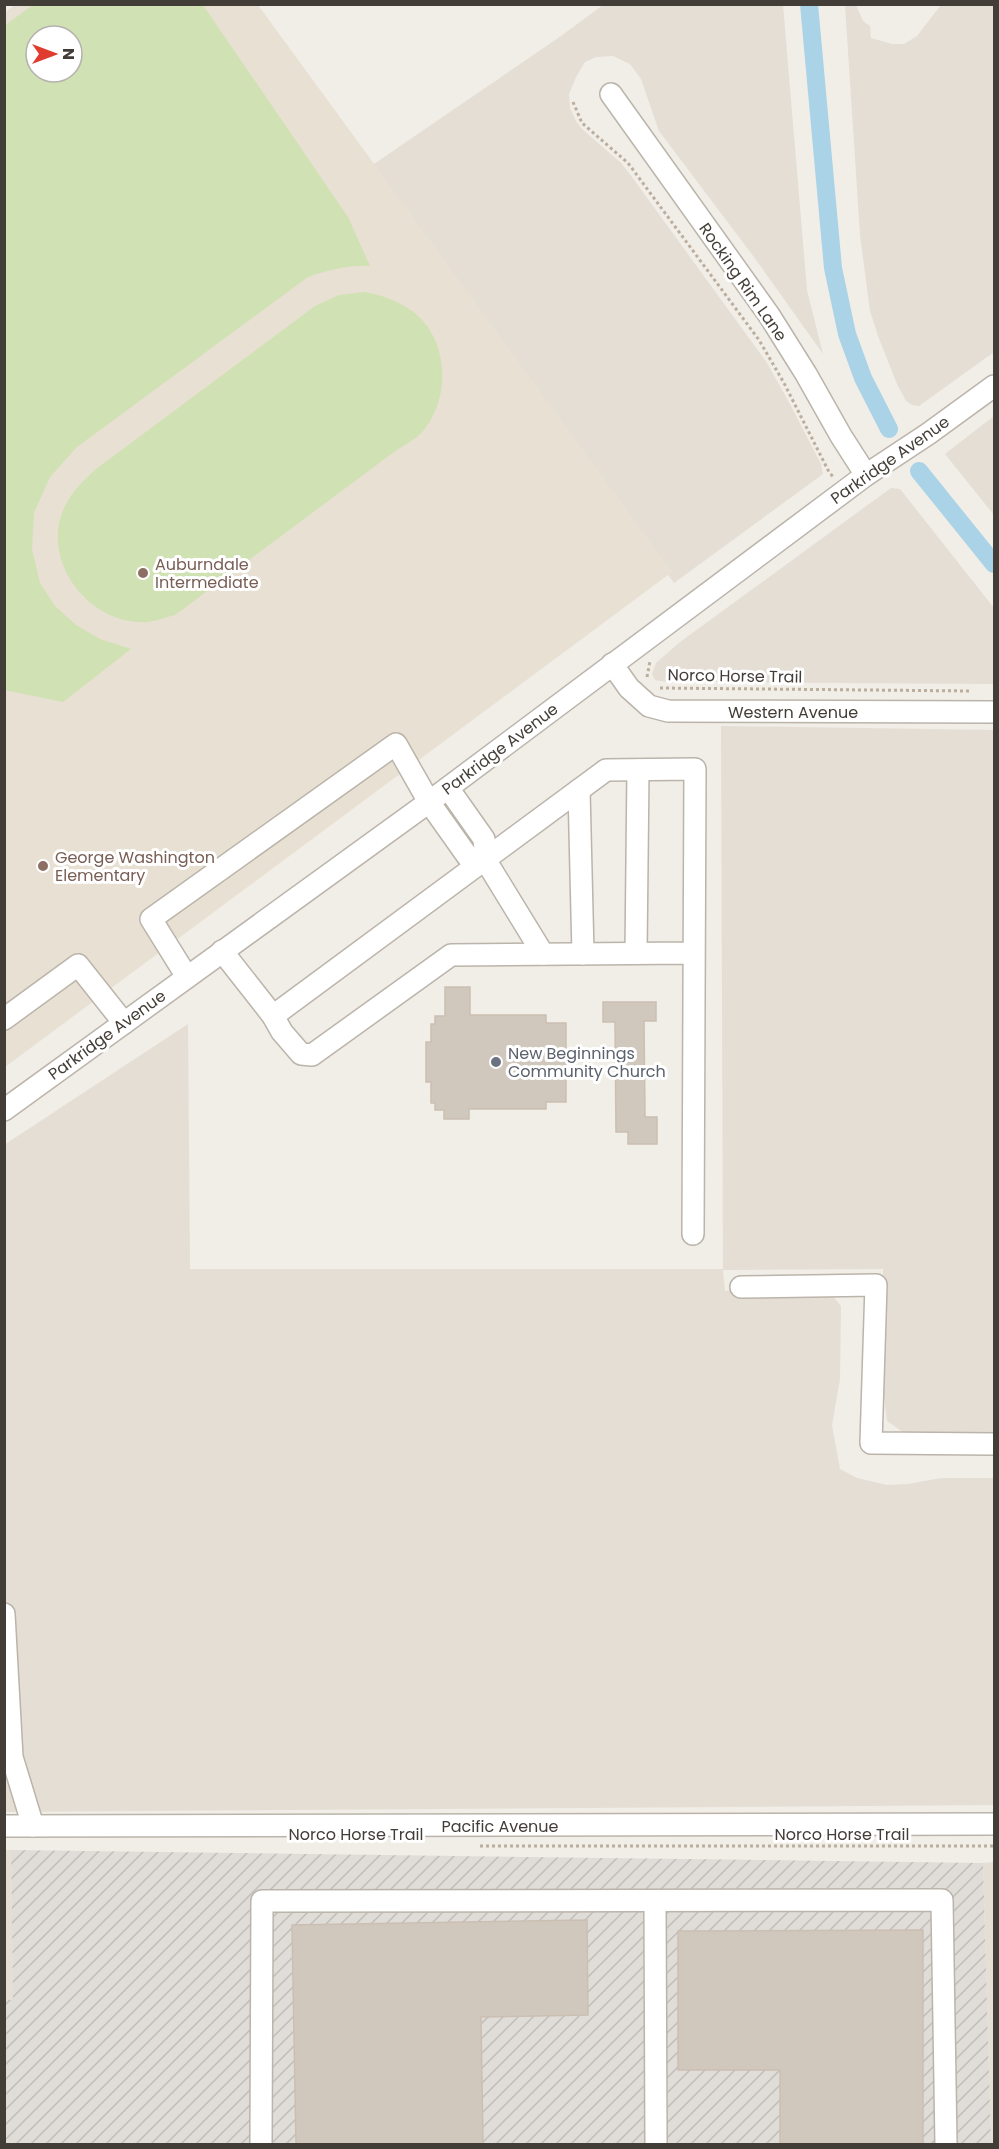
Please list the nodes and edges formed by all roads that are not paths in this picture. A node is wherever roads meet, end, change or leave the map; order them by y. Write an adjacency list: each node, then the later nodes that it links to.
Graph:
1 (611, 94): 3 (street, Rocking Rim Lane)
2 (994, 386): 3 (street, Parkridge Avenue)
3 (866, 475): 4 (street, Parkridge Avenue)
4 (612, 664): 5 (street, Western Avenue); 7 (street, Parkridge Avenue)
5 (994, 712)
6 (638, 770): 8 (street); 12 (street); 13 (street)
7 (448, 788): 9 (street, Parkridge Avenue); 10 (street)
8 (579, 790): 10 (street); 15 (street)
9 (429, 802): 10 (street); 11 (street, Parkridge Avenue); 16 (street)
10 (486, 861): 14 (street); 17 (street)
11 (222, 951): 16 (street, Parkridge Avenue); 17 (street)
12 (694, 952): 13 (street); 21 (street)
13 (636, 953): 15 (street)
14 (543, 954): 15 (street); 17 (street)
15 (583, 954)
16 (187, 977): 19 (street, Parkridge Avenue)
17 (273, 1017)
18 (4, 1018): 19 (street)
19 (124, 1023): 20 (street, Parkridge Avenue)
20 (4, 1110)
21 (693, 1234)
22 (741, 1287): 23 (street)
23 (994, 1444)
24 (4, 1614): 27 (street)
25 (994, 1824): 27 (street, Pacific Avenue)
26 (4, 1826): 27 (street, Pacific Avenue)
27 (33, 1826)
28 (655, 1901): 29 (street); 30 (street); 31 (street)
29 (261, 2145)
30 (656, 2145)
31 (946, 2145)

